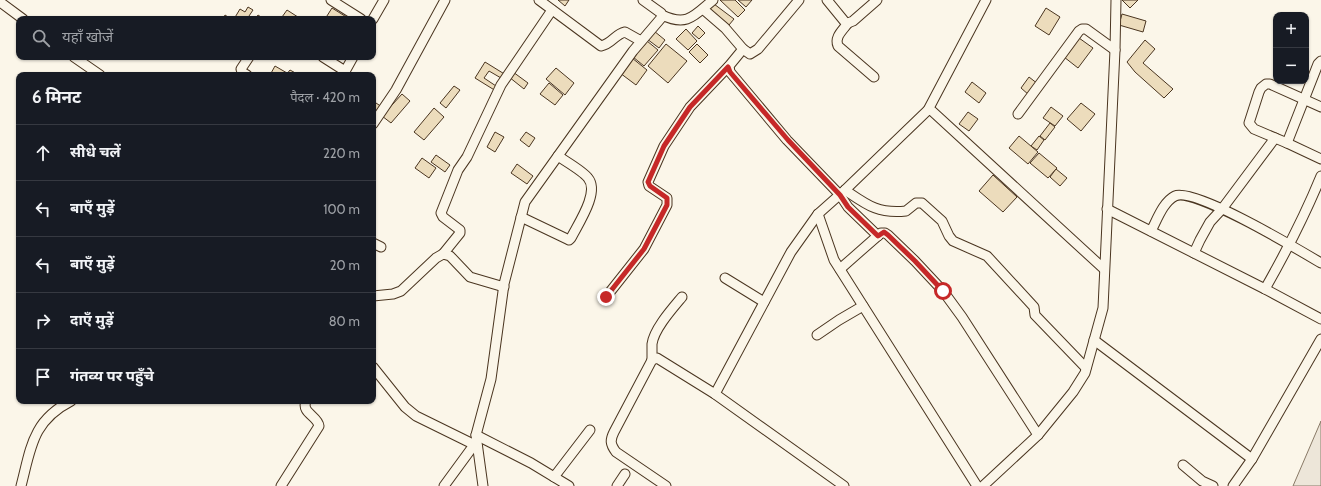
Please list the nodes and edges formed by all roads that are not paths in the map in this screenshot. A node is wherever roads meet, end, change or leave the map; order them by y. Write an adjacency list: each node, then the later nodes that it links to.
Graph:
1 (331, 0): 17 (street)
2 (384, 0): 18 (street)
3 (445, 0): 38 (street)
4 (538, 0): 14 (street)
5 (643, 0): 15 (street)
6 (713, 0): 13 (street)
7 (799, 0): 21 (street)
8 (826, 0): 19 (street)
9 (877, 0): 19 (street)
10 (986, 0): 36 (street)
11 (1116, 0): 22 (street)
12 (0, 2): 16 (street)
13 (703, 9): 15 (street); 21 (street)
14 (552, 10): 20 (street); 53 (street)
15 (662, 15): 20 (street)
16 (19, 16)
17 (356, 16)
18 (375, 16)
19 (848, 23): 33 (street)
20 (641, 41): 41 (street)
21 (743, 49): 28 (street)
22 (1115, 50): 37 (street); 45 (street)
23 (78, 60): 29 (street)
24 (247, 60): 30 (street)
25 (327, 60): 31 (street)
26 (351, 60): 32 (street)
27 (1321, 61): 34 (street)
28 (728, 67): 44 (street); 61 (street)
29 (96, 72)
30 (242, 72)
31 (343, 72)
32 (345, 72)
33 (874, 77)
34 (1304, 100): 35 (street); 39 (street); 40 (street)
35 (1321, 107)
36 (928, 110): 44 (street); 56 (street)
37 (1018, 114)
38 (376, 120)
39 (1275, 138): 40 (street); 46 (street)
40 (1287, 143): 42 (street)
41 (558, 156): 48 (street); 48 (street)
42 (1321, 159)
43 (1321, 176): 51 (street)
44 (842, 193): 47 (street); 50 (street); 70 (street)
45 (1107, 209): 49 (street); 56 (street)
46 (1222, 209): 49 (street); 51 (street); 52 (street)
47 (818, 214): 55 (street); 63 (street)
48 (521, 217): 58 (street)
49 (1151, 231): 52 (street)
50 (878, 236): 55 (street); 77 (street)
51 (1290, 245): 54 (street); 59 (street)
52 (1194, 253): 59 (street)
53 (442, 254): 58 (street); 60 (street)
54 (1321, 263)
55 (840, 269): 64 (street)
56 (1104, 269): 68 (street)
57 (725, 278): 63 (street)
58 (504, 287): 76 (street)
59 (1265, 289): 65 (street)
60 (376, 296)
61 (606, 297)
62 (682, 297): 69 (street)
63 (764, 302): 72 (street)
64 (863, 306): 66 (street); 91 (street)
65 (1321, 318)
66 (817, 335)
67 (1321, 339): 79 (street)
68 (1094, 340): 70 (street); 79 (street)
69 (652, 360): 72 (street); 89 (street)
70 (1086, 368): 77 (street)
71 (376, 371): 78 (street)
72 (715, 394): 90 (street)
73 (65, 404): 83 (street)
74 (305, 404): 84 (street)
75 (590, 430): 82 (street)
76 (476, 435): 78 (street); 82 (street)
77 (1038, 435): 92 (street)
78 (476, 446): 85 (street); 86 (street)
79 (1252, 460): 94 (street)
80 (1183, 465): 93 (street)
81 (625, 474): 88 (street)
82 (554, 477): 87 (street)
83 (21, 486)
84 (281, 486)
85 (444, 486)
86 (483, 486)
87 (568, 486)
88 (617, 486)
89 (666, 486)
90 (844, 486)
91 (977, 486)
92 (983, 486)
93 (1213, 486)
94 (1233, 486)

